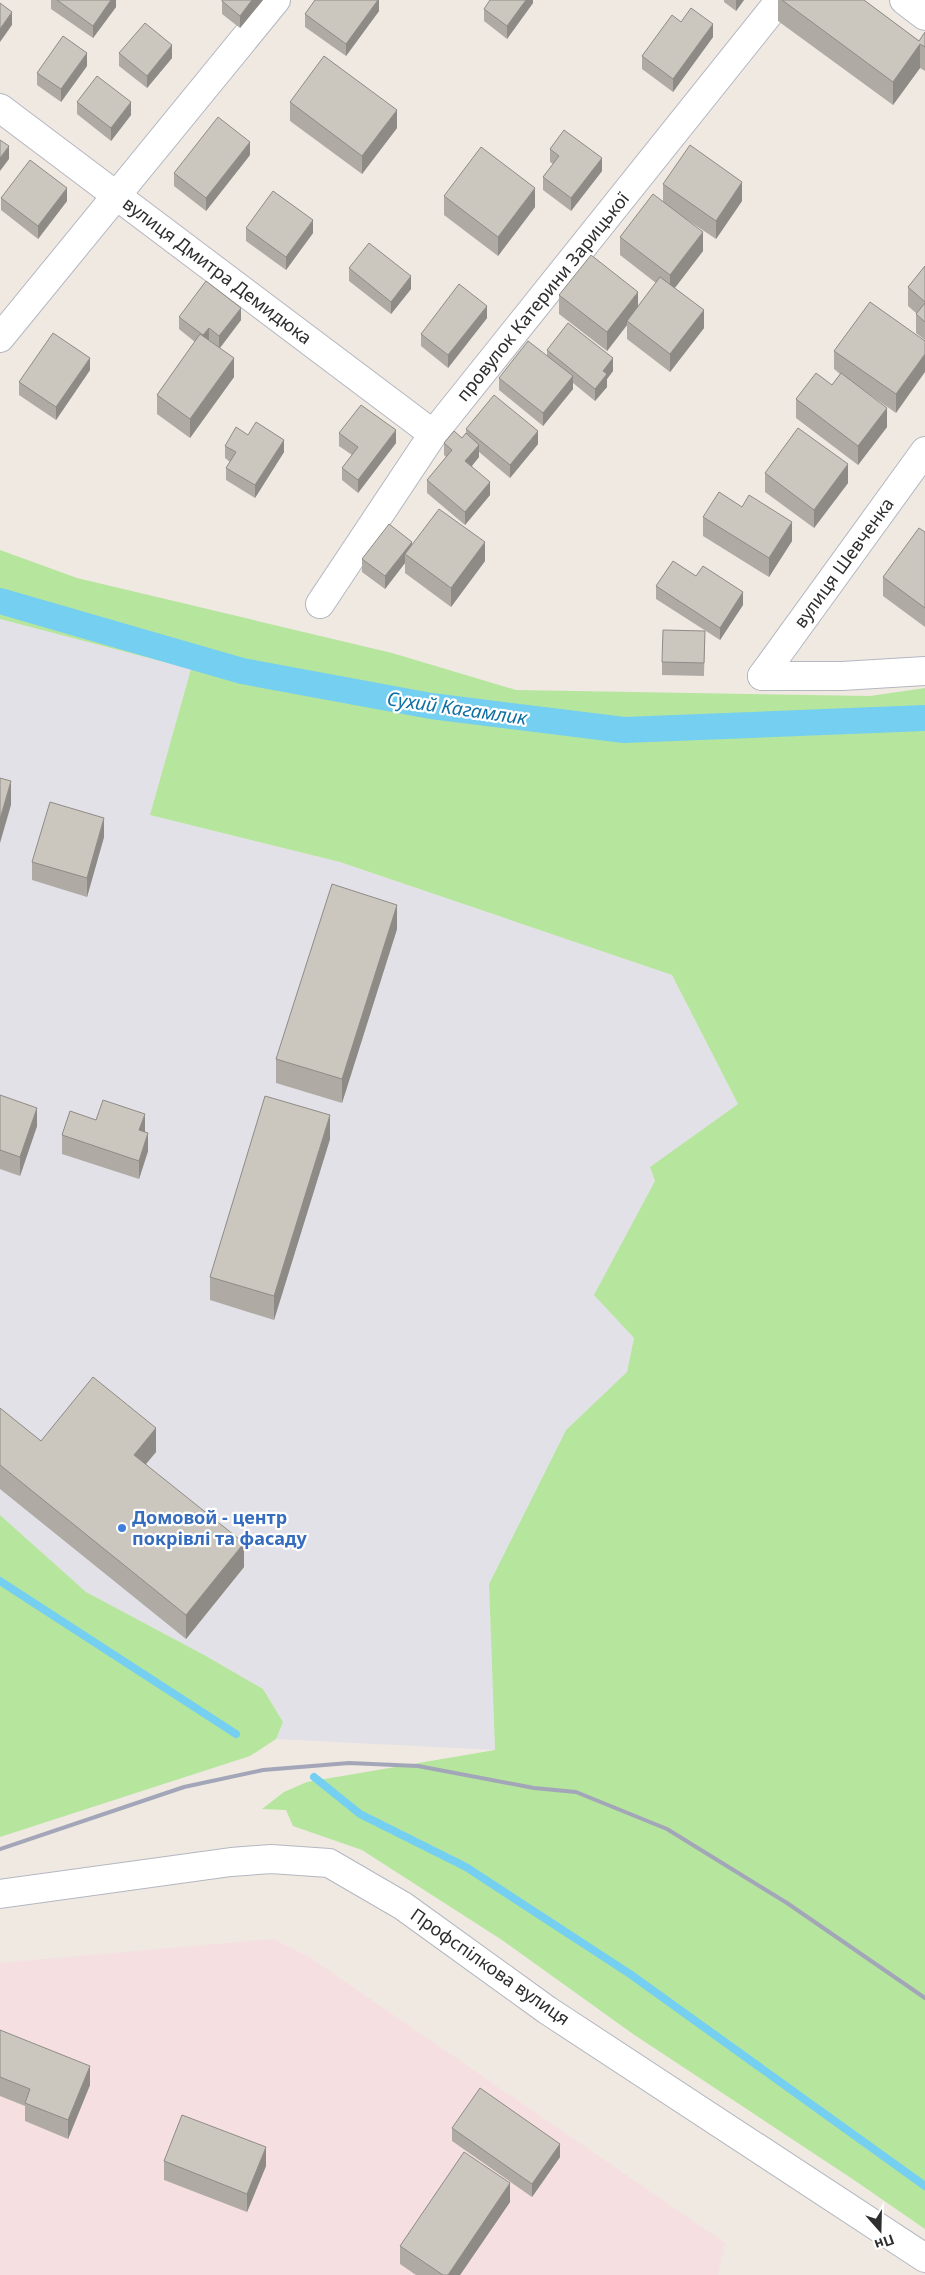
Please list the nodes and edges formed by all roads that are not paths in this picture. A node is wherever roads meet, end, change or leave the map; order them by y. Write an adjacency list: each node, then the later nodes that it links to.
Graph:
1 (276, 0): 6 (street)
2 (780, 0): 8 (street, провулок Катерини Зарицької)
3 (904, 0): 4 (street)
4 (925, 16)
5 (0, 108): 6 (street, вулиця Дмитра Демидюка)
6 (118, 196): 7 (street); 8 (street, вулиця Дмитра Демидюка)
7 (0, 338)
8 (433, 434): 10 (street, провулок Катерини Зарицької)
9 (925, 451): 11 (street, вулиця Шевченка)
10 (320, 604)
11 (925, 671)
12 (0, 1894): 13 (street, Профспілкова вулиця)
13 (925, 2258)

